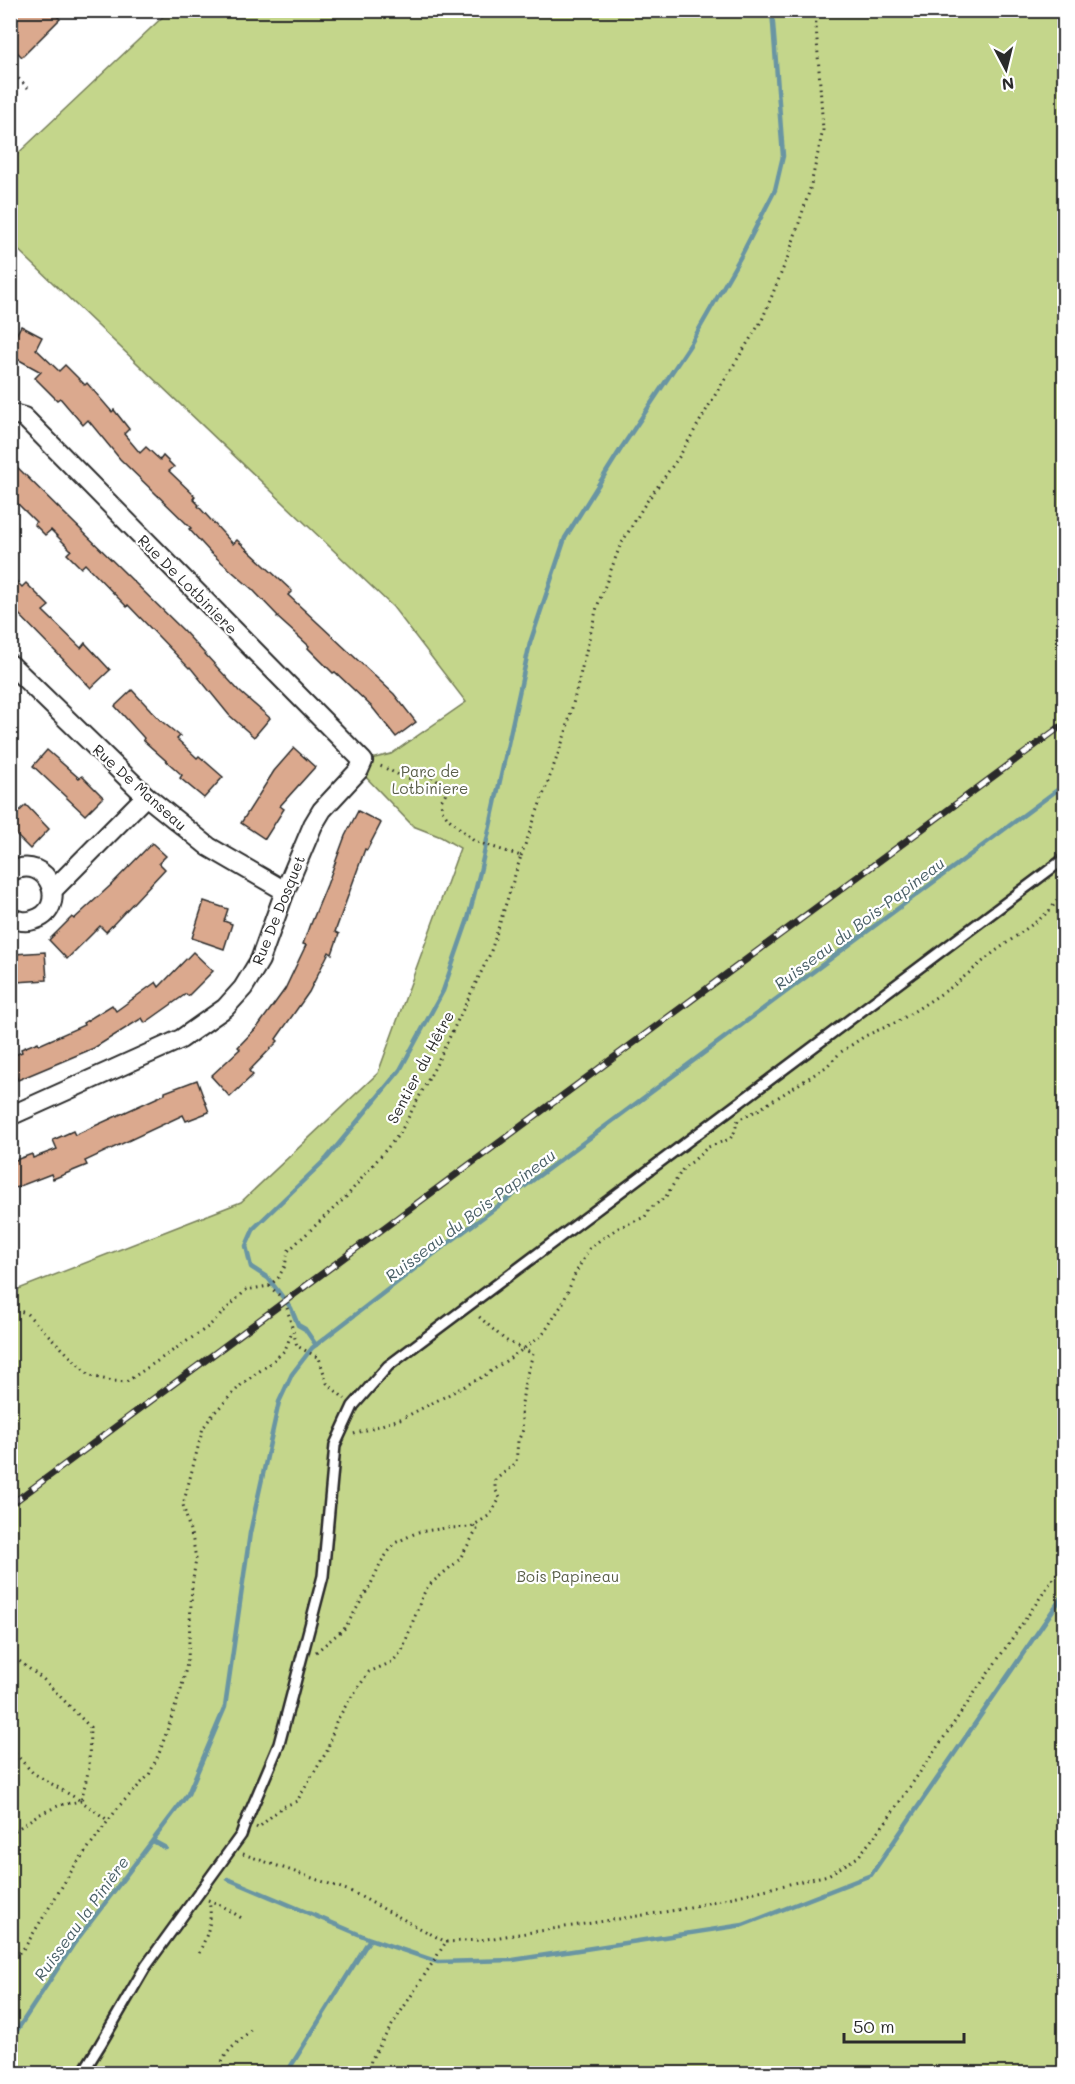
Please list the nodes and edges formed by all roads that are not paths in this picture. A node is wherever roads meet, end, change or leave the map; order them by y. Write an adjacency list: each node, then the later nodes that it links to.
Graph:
1 (10, 413): 3 (street, Rue De Lotbiniere)
2 (10, 664): 4 (street, Rue De Manseau)
3 (363, 761): 8 (street, Rue De Dosquet)
4 (146, 796): 7 (street); 8 (street, Rue De Manseau)
5 (1065, 859): 11 (lane)
6 (10, 872): 7 (street)
7 (53, 890): 9 (street)
8 (285, 891): 10 (street, Rue De Dosquet)
9 (10, 917)
10 (10, 1116)
11 (82, 2073)

